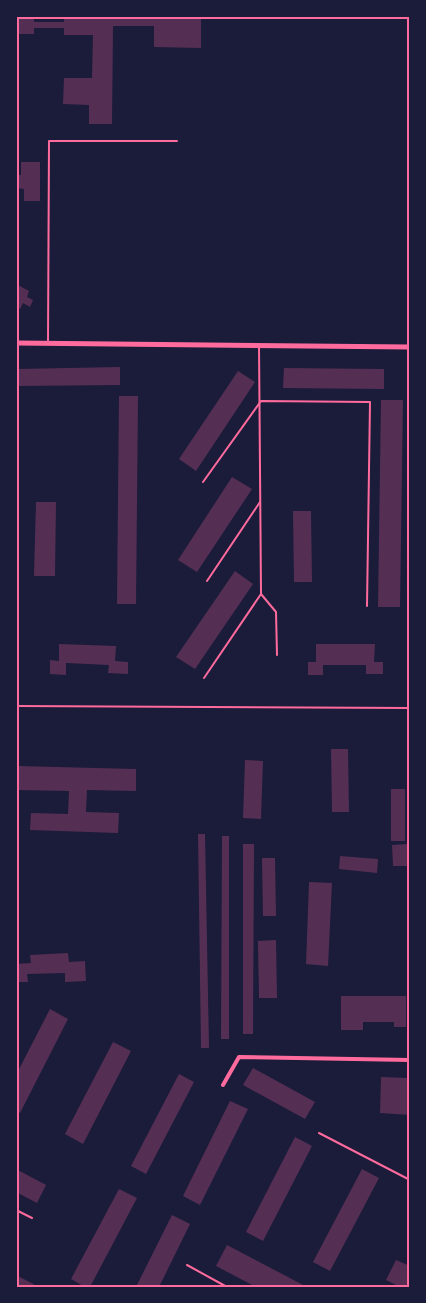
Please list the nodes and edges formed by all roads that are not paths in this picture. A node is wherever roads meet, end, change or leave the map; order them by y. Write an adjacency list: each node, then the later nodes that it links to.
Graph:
1 (177, 141): 3 (lane)
2 (16, 343): 3 (street)
3 (48, 343): 4 (street)
4 (259, 345): 5 (street); 6 (lane)
5 (410, 347)
6 (261, 401): 7 (lane); 8 (lane); 11 (lane)
7 (203, 482)
8 (261, 500): 9 (lane); 10 (lane)
9 (207, 580)
10 (261, 594): 12 (lane); 13 (lane)
11 (367, 606)
12 (277, 655)
13 (204, 678)
14 (410, 1060): 15 (street)
15 (222, 1085)
16 (319, 1133): 17 (lane)
17 (410, 1180)
18 (16, 1210): 19 (lane)
19 (32, 1218)
20 (187, 1266): 21 (lane)
21 (227, 1287)

